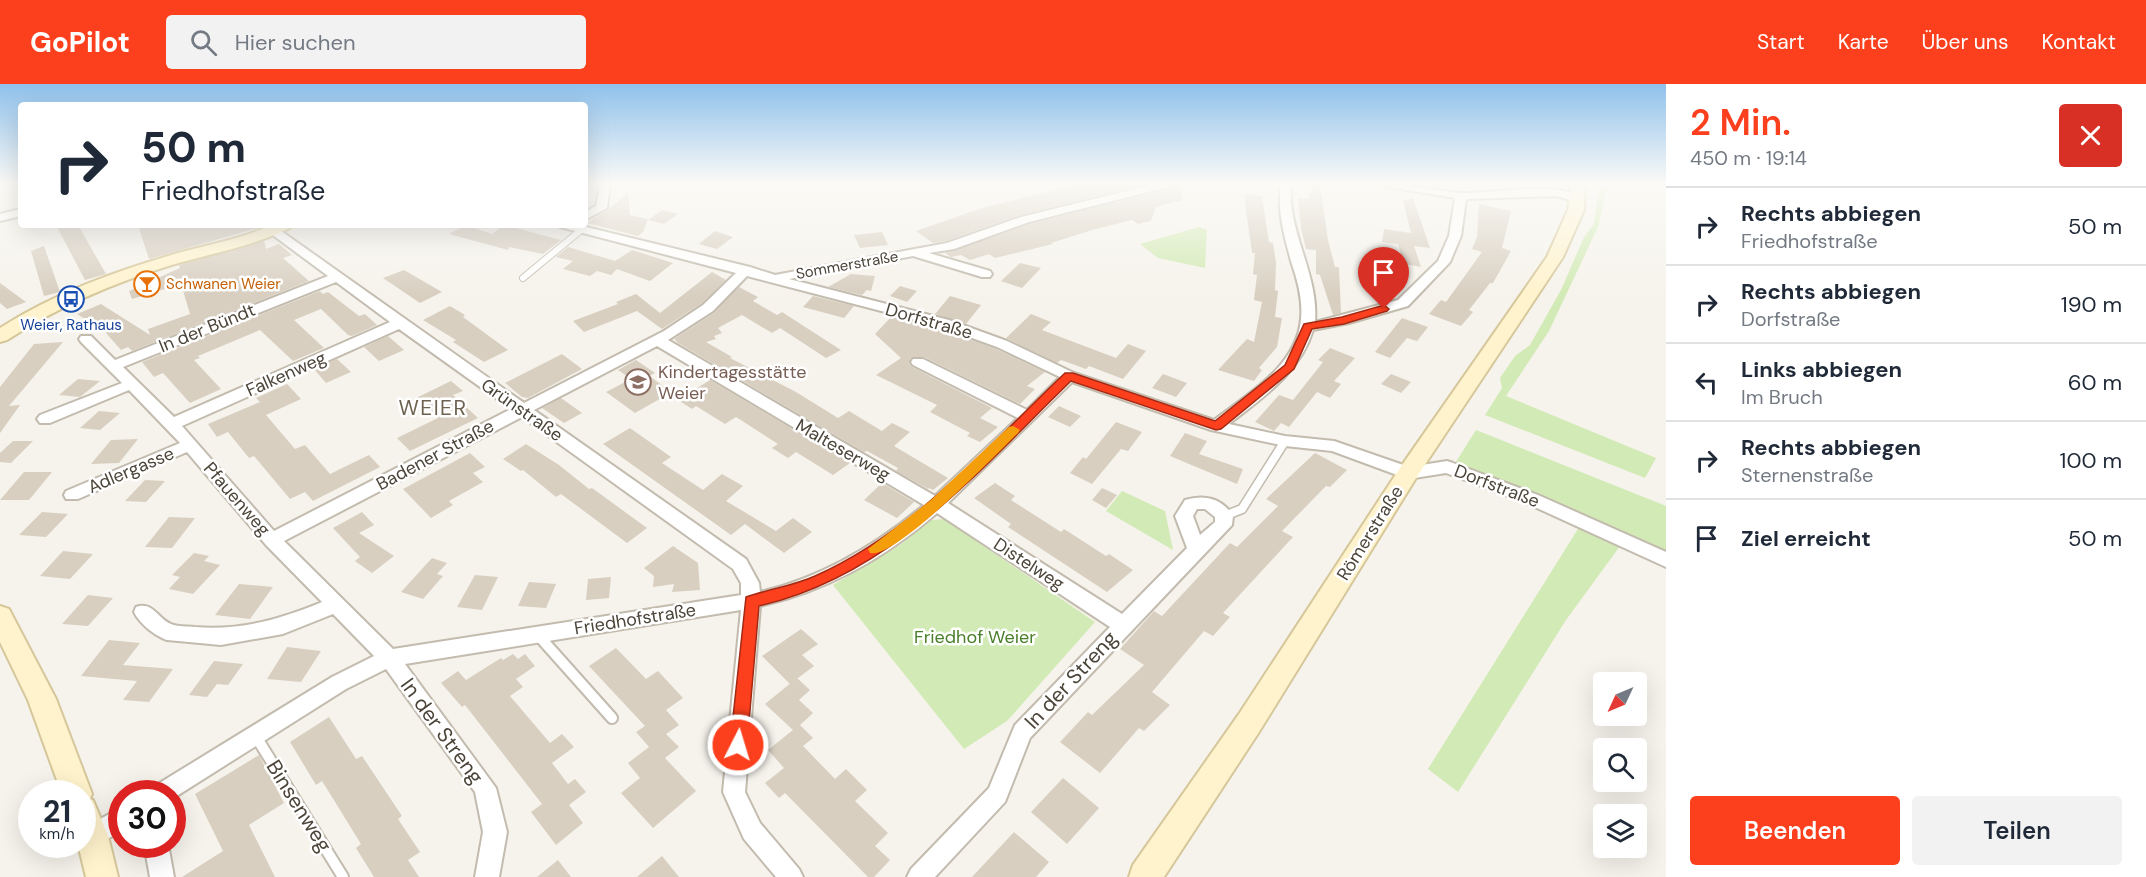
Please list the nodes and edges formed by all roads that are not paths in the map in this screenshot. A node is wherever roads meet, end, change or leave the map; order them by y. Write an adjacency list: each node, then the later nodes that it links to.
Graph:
1 (1019, 221): 8 (street, Sommerstraße)
2 (1287, 221): 15 (street)
3 (1457, 221): 15 (street)
4 (1571, 221): 30 (street, Römerstraße)
5 (279, 228): 11 (street, Grünstraße); 16 (street)
6 (571, 228): 12 (lane)
7 (585, 228): 9 (street, Dorfstraße)
8 (917, 254): 10 (street, Sommerstraße); 13 (street, Sommerstraße)
9 (746, 270): 13 (street, Dorfstraße); 18 (street, Badener Straße)
10 (986, 274)
11 (336, 277): 14 (street, Grünstraße); 20 (street, In der Bündt)
12 (523, 278)
13 (776, 278): 21 (street, Dorfstraße)
14 (400, 323): 23 (street, Grünstraße); 26 (street, Falkenweg)
15 (1308, 327): 27 (street)
16 (0, 336)
17 (86, 339): 20 (street, Pfauenweg)
18 (658, 340): 23 (street, Badener Straße); 32 (street, Malteserweg)
19 (918, 362): 24 (street)
20 (112, 366): 22 (street, Pfauenweg)
21 (1069, 376): 24 (street, Friedhofstraße); 27 (street, Dorfstraße)
22 (132, 384): 25 (street); 26 (street, Pfauenweg)
23 (521, 410): 34 (street, Badener Straße); 37 (street, Grünstraße)
24 (1028, 416): 32 (street, Friedhofstraße)
25 (45, 419)
26 (172, 424): 29 (street, Pfauenweg)
27 (1216, 426): 28 (street, Dorfstraße)
28 (1285, 441): 30 (street, Dorfstraße); 33 (lane)
29 (189, 445): 31 (street, Adlergasse); 34 (street, Pfauenweg)
30 (1408, 473): 36 (street, Dorfstraße); 56 (street, Römerstraße)
31 (72, 495)
32 (936, 504): 37 (street, Friedhofstraße); 41 (street, Distelweg)
33 (1224, 516): 35 (street, In der Streng); 35 (street)
34 (272, 540): 38 (street, Pfauenweg)
35 (1196, 549): 41 (street, In der Streng)
36 (1666, 560)
37 (751, 601): 42 (street, Friedhofstraße); 54 (street, Grünstraße)
38 (335, 605): 39 (street); 43 (street, Pfauenweg)
39 (143, 612)
40 (0, 617): 46 (street)
41 (1123, 625): 55 (street, In der Streng)
42 (538, 634): 43 (street, Friedhofstraße); 44 (lane)
43 (389, 658): 45 (street, Friedhofstraße); 53 (street, In der Streng)
44 (612, 718)
45 (255, 735): 47 (street, Friedhofstraße); 52 (lane, Binsenweg)
46 (72, 780)
47 (183, 780)
48 (96, 855): 50 (street)
49 (159, 858): 51 (street)
50 (102, 877)
51 (162, 877)
52 (343, 877)
53 (487, 877)
54 (791, 877)
55 (919, 877)
56 (1145, 877)

